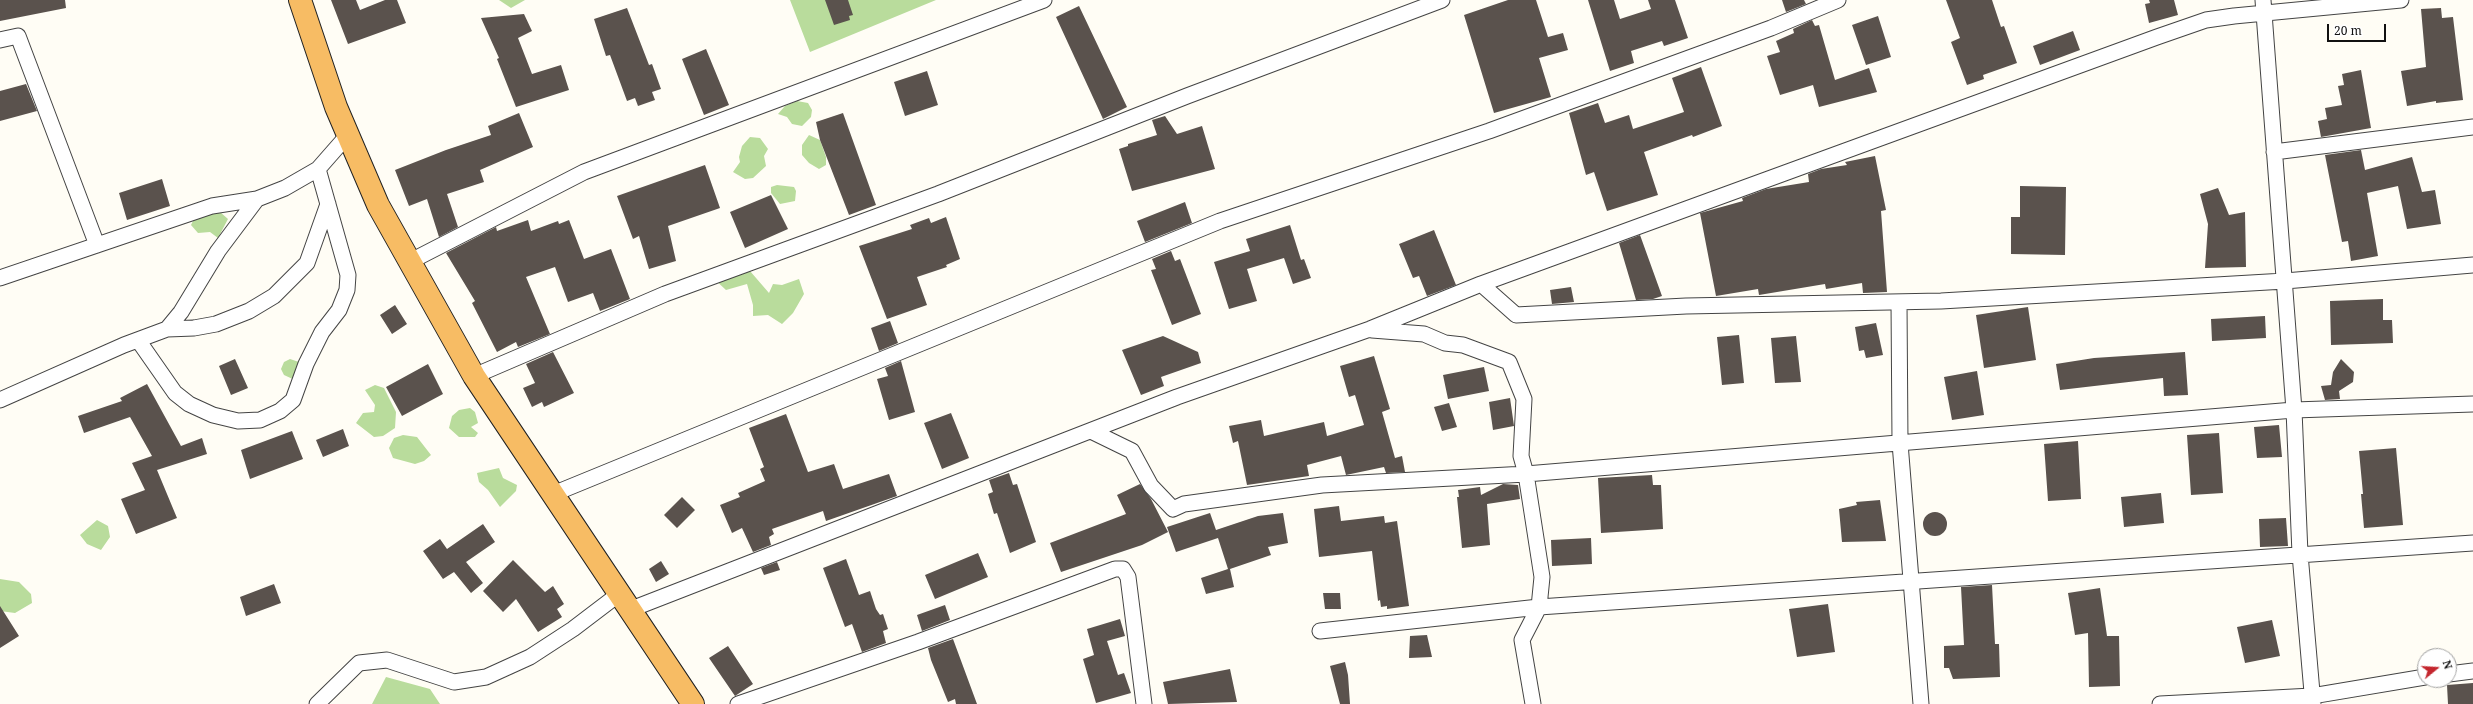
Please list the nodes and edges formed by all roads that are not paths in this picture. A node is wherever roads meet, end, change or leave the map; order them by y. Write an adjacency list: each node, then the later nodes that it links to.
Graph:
1 (300, 0): 9 (highway)
2 (1044, 0): 15 (street)
3 (1442, 0): 24 (street)
4 (1838, 0): 31 (street)
5 (2401, 0): 6 (street)
6 (2264, 6): 10 (street); 19 (street)
7 (0, 40): 14 (street)
8 (2473, 127): 10 (street)
9 (347, 136): 11 (street); 15 (highway)
10 (2274, 152): 18 (street)
11 (318, 169): 12 (street); 13 (street)
12 (257, 199): 14 (street); 21 (street)
13 (328, 204): 21 (street); 23 (street)
14 (97, 244): 17 (street)
15 (410, 262): 24 (highway)
16 (2473, 265): 18 (street)
17 (0, 278)
18 (2285, 281): 20 (street); 27 (street)
19 (1482, 284): 20 (street); 22 (street)
20 (1899, 302): 29 (street)
21 (167, 329): 23 (street)
22 (1370, 329): 28 (street); 30 (street)
23 (138, 340): 25 (street)
24 (474, 376): 31 (highway)
25 (0, 400)
26 (2473, 404): 27 (street)
27 (2294, 410): 29 (street); 33 (street)
28 (1091, 431): 30 (street); 35 (street)
29 (1900, 443): 30 (street); 34 (street)
30 (1526, 474): 36 (street)
31 (553, 494): 35 (highway)
32 (2473, 542): 33 (street)
33 (2300, 554): 34 (street); 41 (street)
34 (1913, 581): 36 (street); 47 (street)
35 (624, 602): 42 (street); 43 (highway)
36 (1539, 607): 37 (street); 46 (street)
37 (1320, 631)
38 (2473, 671): 39 (street)
39 (2457, 673)
40 (2417, 679): 41 (street)
41 (2313, 700): 48 (street)
42 (317, 704)
43 (693, 704)
44 (738, 704): 45 (street)
45 (1144, 704)
46 (1533, 704)
47 (1921, 704)
48 (2160, 704)

